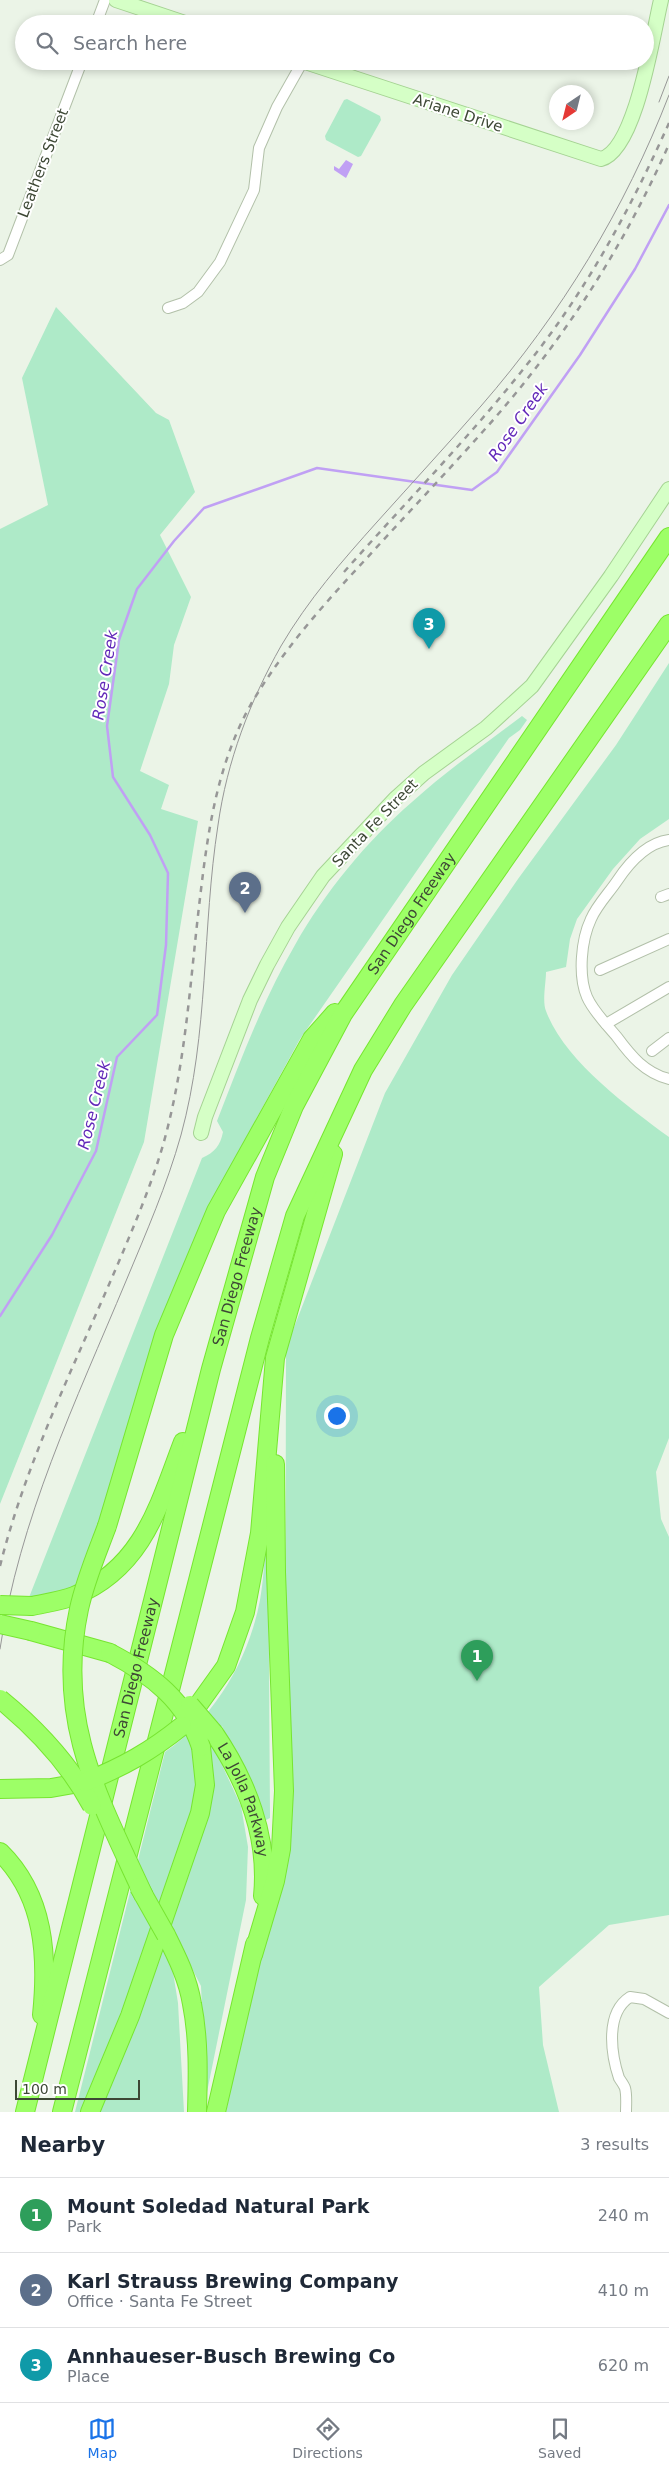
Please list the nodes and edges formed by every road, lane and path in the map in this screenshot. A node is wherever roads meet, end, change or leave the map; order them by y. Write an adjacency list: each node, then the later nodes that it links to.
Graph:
1 (105, 0): 4 (street)
2 (116, 0): 5 (street)
3 (661, 0): 6 (street, Ariane Drive)
4 (99, 15)
5 (161, 15)
6 (654, 33)
7 (79, 70): 11 (street, Leathers Street)
8 (297, 70): 12 (street)
9 (329, 70): 10 (street, Ariane Drive)
10 (646, 70)
11 (0, 260)
12 (168, 308)
13 (669, 489): 26 (street, Santa Fe Street)
14 (669, 537): 18 (highway, San Diego Freeway)
15 (669, 624): 25 (highway)
16 (669, 840): 21 (street)
17 (669, 939): 19 (street)
18 (376, 968): 28 (highway, San Diego Freeway); 35 (highway, bridge)
19 (600, 970)
20 (669, 987): 21 (street)
21 (606, 1024): 24 (street)
22 (669, 1038): 23 (street)
23 (652, 1051)
24 (669, 1079)
25 (350, 1098): 27 (highway); 40 (highway)
26 (201, 1133)
27 (275, 1358): 33 (highway, bridge); 36 (highway)
28 (211, 1369): 29 (highway, bridge); 38 (highway, San Diego Freeway)
29 (0, 1605)
30 (0, 1624): 31 (highway, La Jolla Parkway, bridge)
31 (110, 1653): 36 (highway, La Jolla Parkway, bridge); 41 (highway, bridge)
32 (0, 1699): 35 (highway, bridge)
33 (8, 1789)
34 (2, 1855): 38 (highway)
35 (144, 1896): 42 (highway, bridge)
36 (252, 1955): 43 (highway, La Jolla Parkway)
37 (669, 2013): 44 (street)
38 (36, 2075): 39 (highway, San Diego Freeway)
39 (26, 2112)
40 (62, 2112)
41 (90, 2112)
42 (197, 2112)
43 (216, 2112)
44 (626, 2112)

